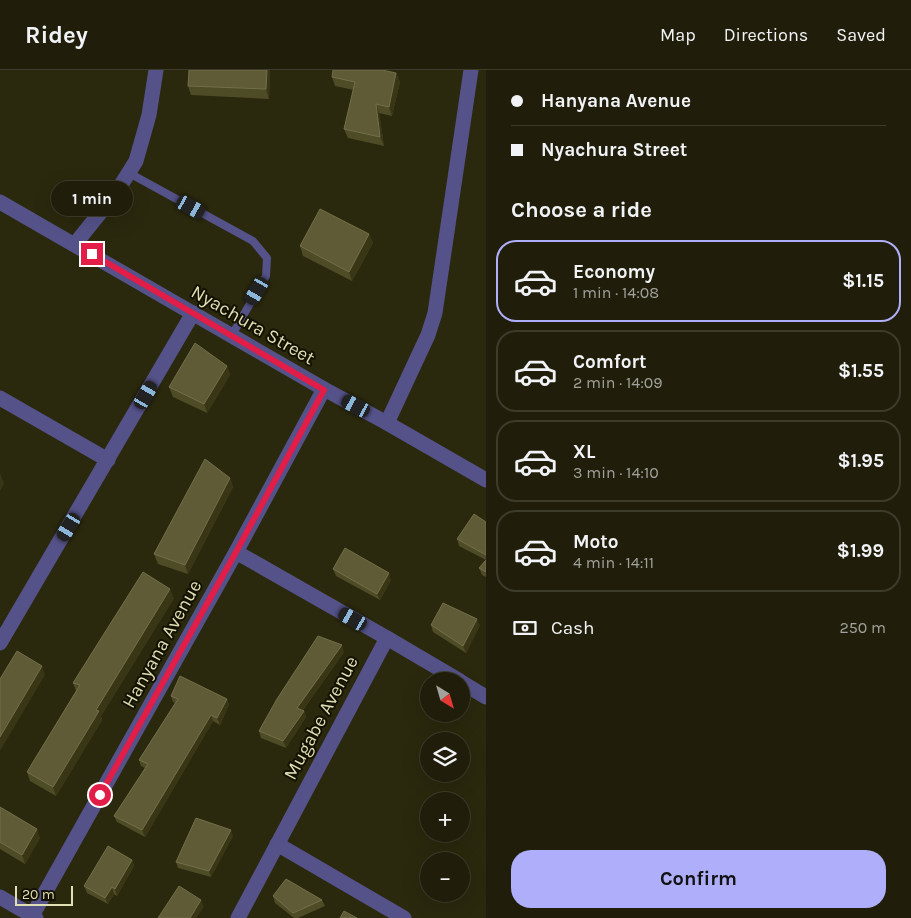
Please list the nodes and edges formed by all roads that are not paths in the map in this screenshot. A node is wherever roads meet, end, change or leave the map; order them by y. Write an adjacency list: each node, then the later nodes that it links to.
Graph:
1 (156, 70): 3 (street)
2 (471, 70): 10 (street)
3 (129, 173): 5 (street); 7 (lane)
4 (0, 202): 5 (street, Nyachura Street)
5 (75, 244): 6 (street, Nyachura Street)
6 (193, 313): 7 (street, Nyachura Street); 11 (street)
7 (232, 336): 8 (street, Nyachura Street)
8 (324, 390): 10 (street, Nyachura Street); 13 (street, Hanyana Avenue)
9 (0, 398): 11 (street)
10 (388, 423): 12 (street, Nyachura Street)
11 (108, 460): 15 (street)
12 (486, 480)
13 (236, 552): 14 (street); 21 (street, Hanyana Avenue)
14 (387, 638): 16 (street); 19 (street, Mugabe Avenue)
15 (0, 644)
16 (444, 672)
17 (470, 687): 18 (street)
18 (486, 697)
19 (277, 844): 22 (street, Mugabe Avenue); 23 (street)
20 (0, 897): 21 (street)
21 (34, 917)
22 (238, 918)
23 (404, 918)

